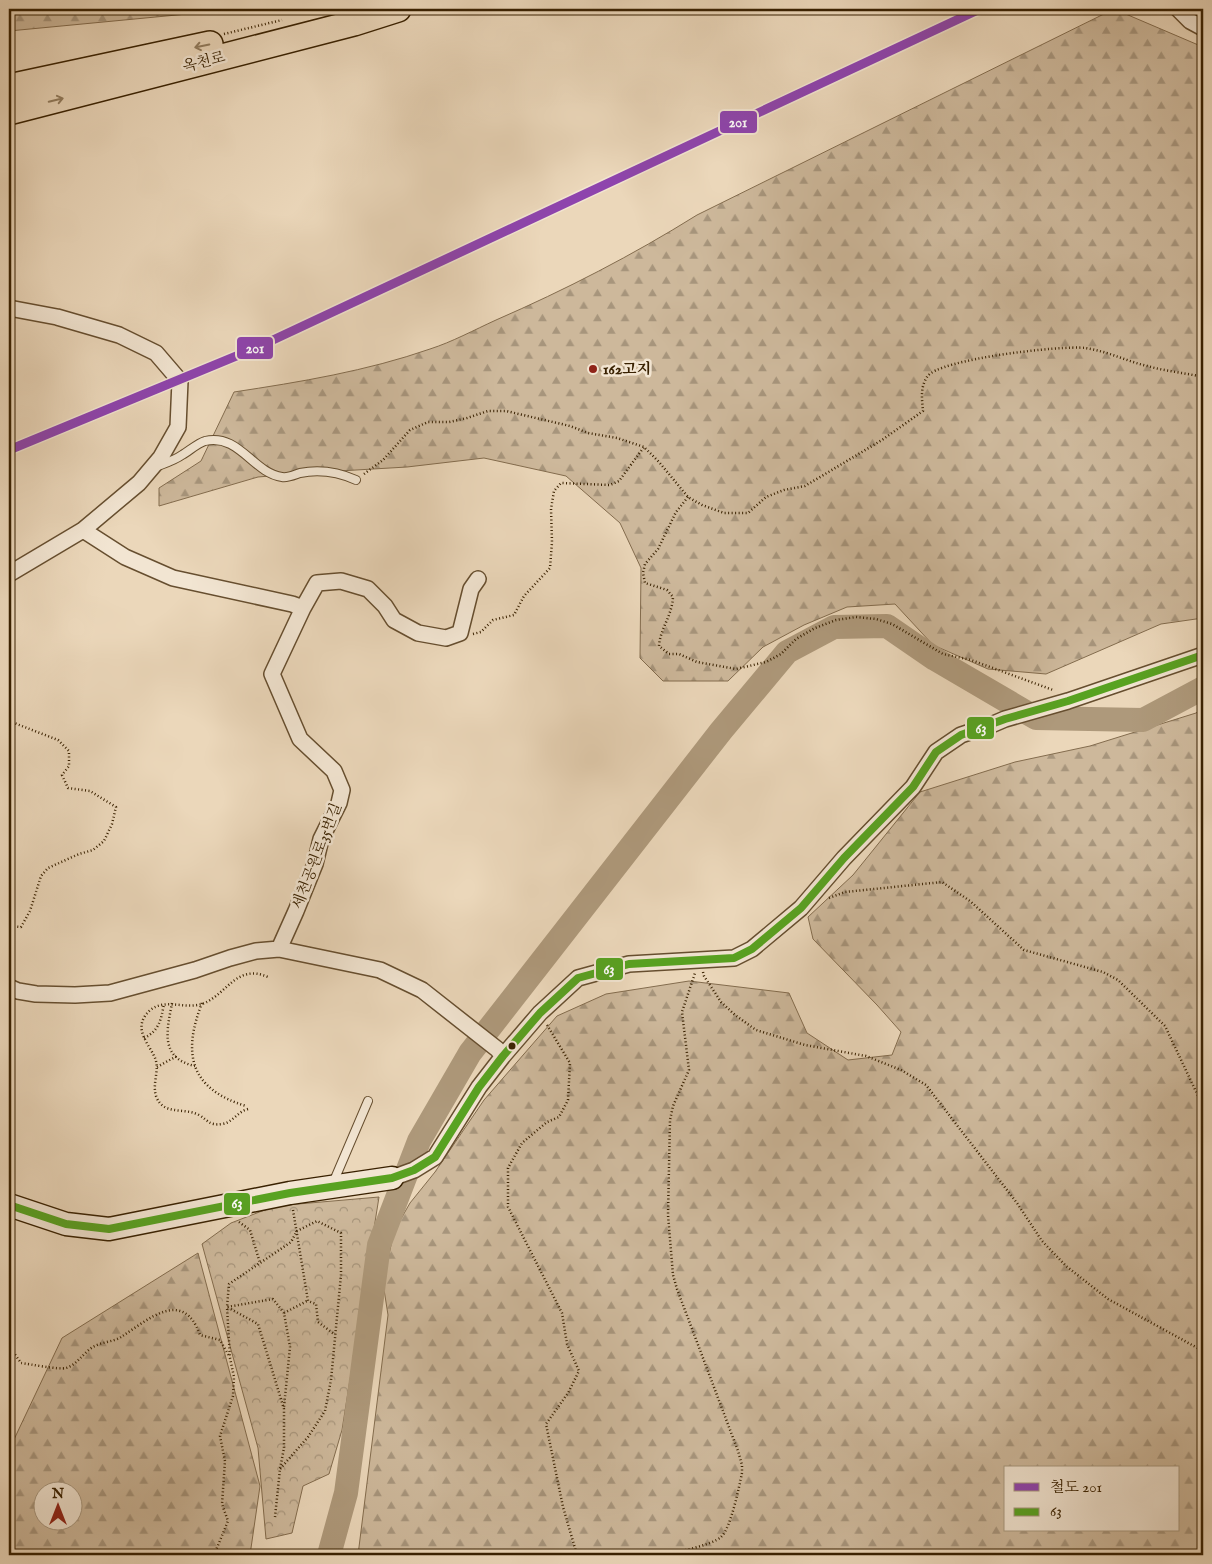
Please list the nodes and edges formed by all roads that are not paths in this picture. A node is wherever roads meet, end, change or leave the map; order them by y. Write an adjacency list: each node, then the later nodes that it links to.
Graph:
1 (351, 9): 5 (main road, 옥천로, one-way to 5)
2 (398, 9): 6 (main road, 옥천로, one-way to 2)
3 (1178, 9): 4 (street)
4 (1203, 28)
5 (9, 87)
6 (9, 112)
7 (9, 308): 8 (street)
8 (150, 470): 9 (lane); 10 (street)
9 (356, 480)
10 (83, 530): 11 (street); 13 (street)
11 (9, 574)
12 (478, 579): 13 (street, 세천공원로35번길)
13 (303, 608): 15 (street, 세천공원로35번길)
14 (1203, 655): 17 (street)
15 (279, 949): 16 (street); 17 (street)
16 (9, 987)
17 (500, 1053): 19 (street)
18 (368, 1101): 20 (lane)
19 (392, 1178): 20 (street)
20 (332, 1187): 21 (street)
21 (9, 1205)

